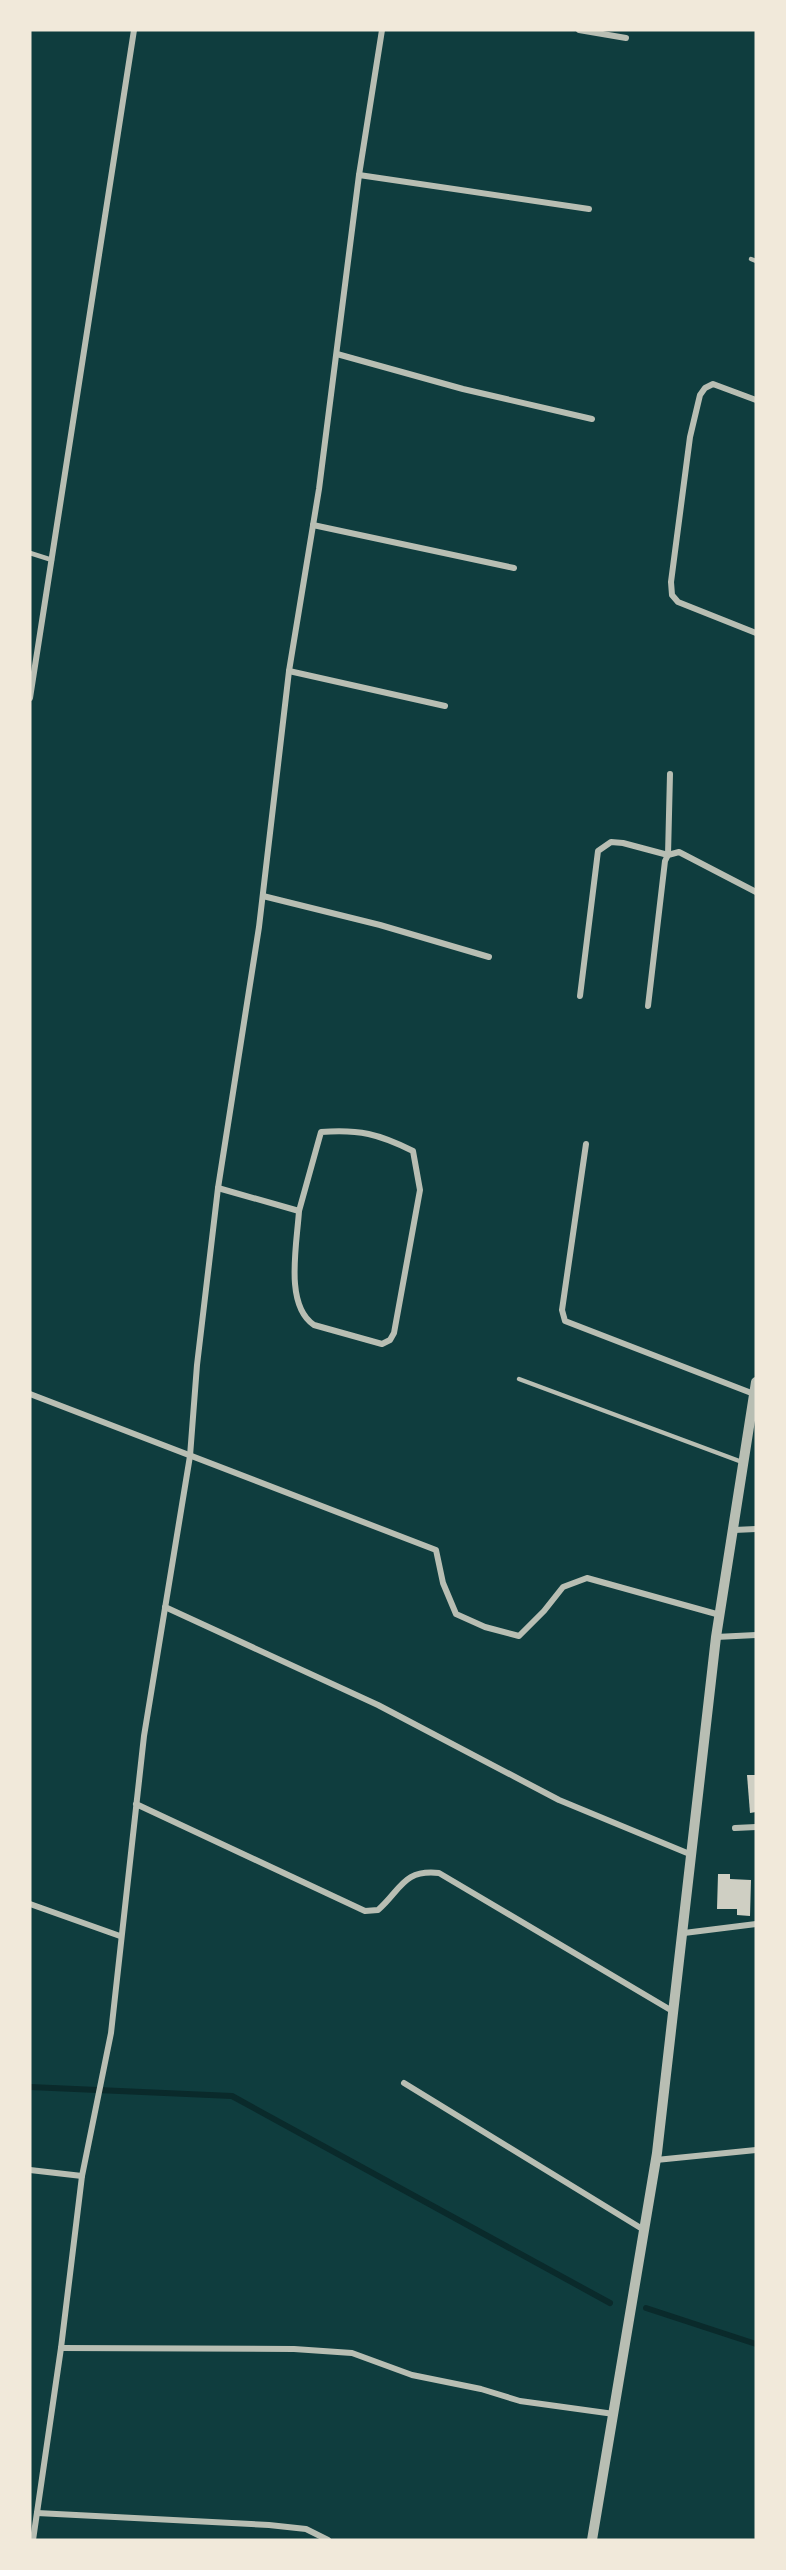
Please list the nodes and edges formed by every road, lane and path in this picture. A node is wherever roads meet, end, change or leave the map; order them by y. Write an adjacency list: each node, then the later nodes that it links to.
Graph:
1 (134, 30): 12 (street)
2 (382, 30): 5 (street)
3 (579, 30): 4 (street)
4 (626, 38)
5 (359, 176): 6 (street); 7 (street)
6 (590, 209)
7 (338, 354): 9 (street); 10 (street)
8 (756, 400): 14 (street)
9 (592, 419)
10 (313, 525): 13 (street); 15 (street)
11 (30, 553): 12 (lane)
12 (52, 560): 16 (street)
13 (514, 568)
14 (756, 633)
15 (289, 671): 17 (street); 21 (street)
16 (30, 698)
17 (445, 706)
18 (670, 774): 19 (street)
19 (668, 855): 20 (street); 23 (street); 24 (street)
20 (756, 892)
21 (263, 896): 22 (street); 26 (street)
22 (489, 957)
23 (580, 996)
24 (648, 1006)
25 (586, 1144): 29 (street)
26 (218, 1188): 27 (street); 31 (street)
27 (299, 1211): 27 (street)
28 (519, 1379): 32 (lane)
29 (755, 1388): 32 (street)
30 (30, 1394): 31 (street)
31 (190, 1456): 35 (street); 36 (street)
32 (744, 1463): 34 (street)
33 (756, 1529): 34 (street)
34 (734, 1530): 36 (street)
35 (165, 1607): 39 (street); 42 (street)
36 (720, 1615): 38 (street)
37 (756, 1635): 38 (street)
38 (716, 1637): 42 (street)
39 (136, 1804): 46 (street); 47 (street)
40 (756, 1827): 41 (street)
41 (735, 1828)
42 (692, 1855): 45 (street)
43 (30, 1904): 46 (street)
44 (756, 1924): 45 (street)
45 (684, 1933): 47 (street)
46 (120, 1936): 52 (street)
47 (675, 2012): 50 (street)
48 (404, 2083): 53 (street)
49 (756, 2150): 50 (street)
50 (656, 2160): 53 (street)
51 (30, 2170): 52 (street)
52 (82, 2176): 54 (street)
53 (644, 2230): 55 (street)
54 (61, 2348): 55 (street); 56 (street)
55 (614, 2414): 59 (street)
56 (37, 2513): 57 (street); 58 (street)
57 (33, 2540)
58 (328, 2540)
59 (592, 2540)

